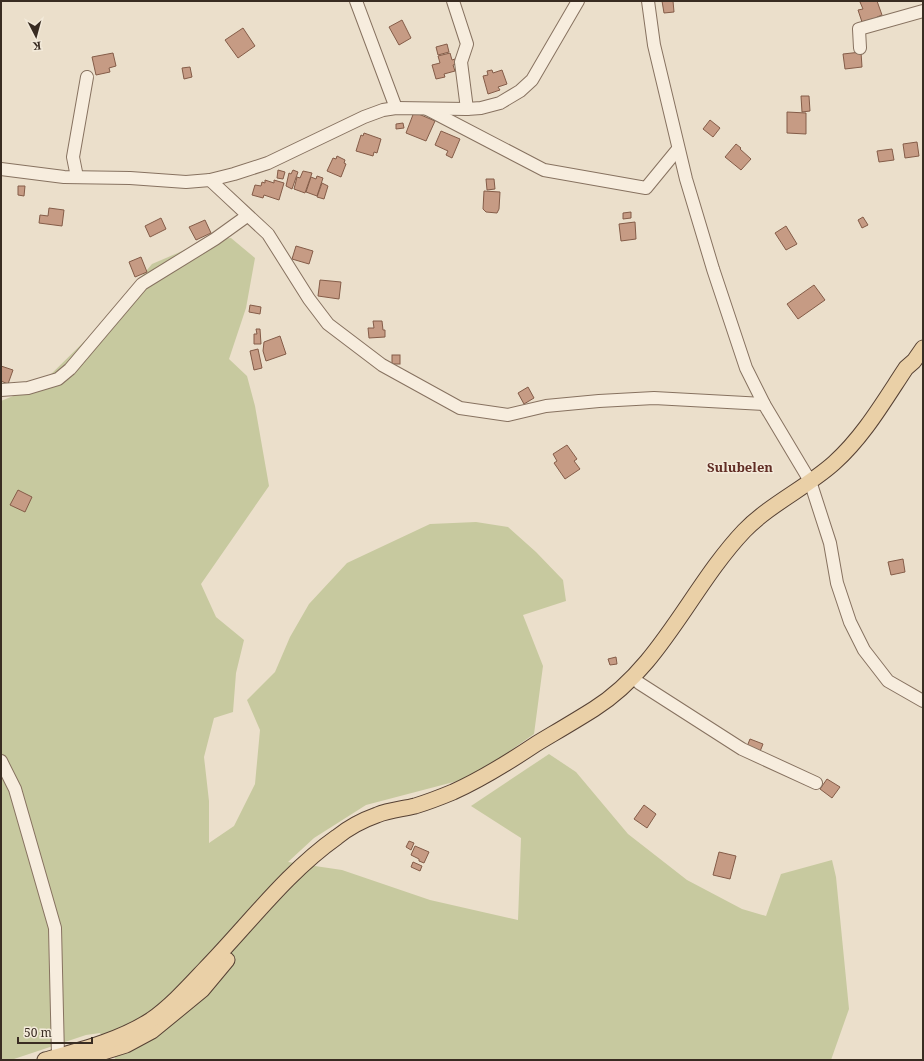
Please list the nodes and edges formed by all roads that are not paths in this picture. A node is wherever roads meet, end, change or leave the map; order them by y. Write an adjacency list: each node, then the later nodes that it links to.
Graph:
1 (356, 1): 8 (street)
2 (453, 1): 10 (street)
3 (578, 1): 10 (street)
4 (648, 1): 11 (street)
5 (923, 11): 6 (street)
6 (860, 48)
7 (87, 77): 13 (street)
8 (396, 108): 9 (street); 14 (street)
9 (424, 108): 10 (street); 11 (street)
10 (467, 109)
11 (678, 149): 18 (street)
12 (1, 169): 13 (street)
13 (77, 177): 14 (street)
14 (210, 180): 15 (street)
15 (247, 216): 17 (street); 18 (street)
16 (920, 353): 19 (main road)
17 (1, 390)
18 (764, 404): 19 (street)
19 (811, 484): 20 (main road); 21 (street); 22 (main road)
20 (639, 683): 22 (main road); 24 (street)
21 (923, 701)
22 (549, 741): 25 (main road); 26 (main road)
23 (1, 761): 25 (street)
24 (816, 783)
25 (52, 1058)
26 (76, 1060)

